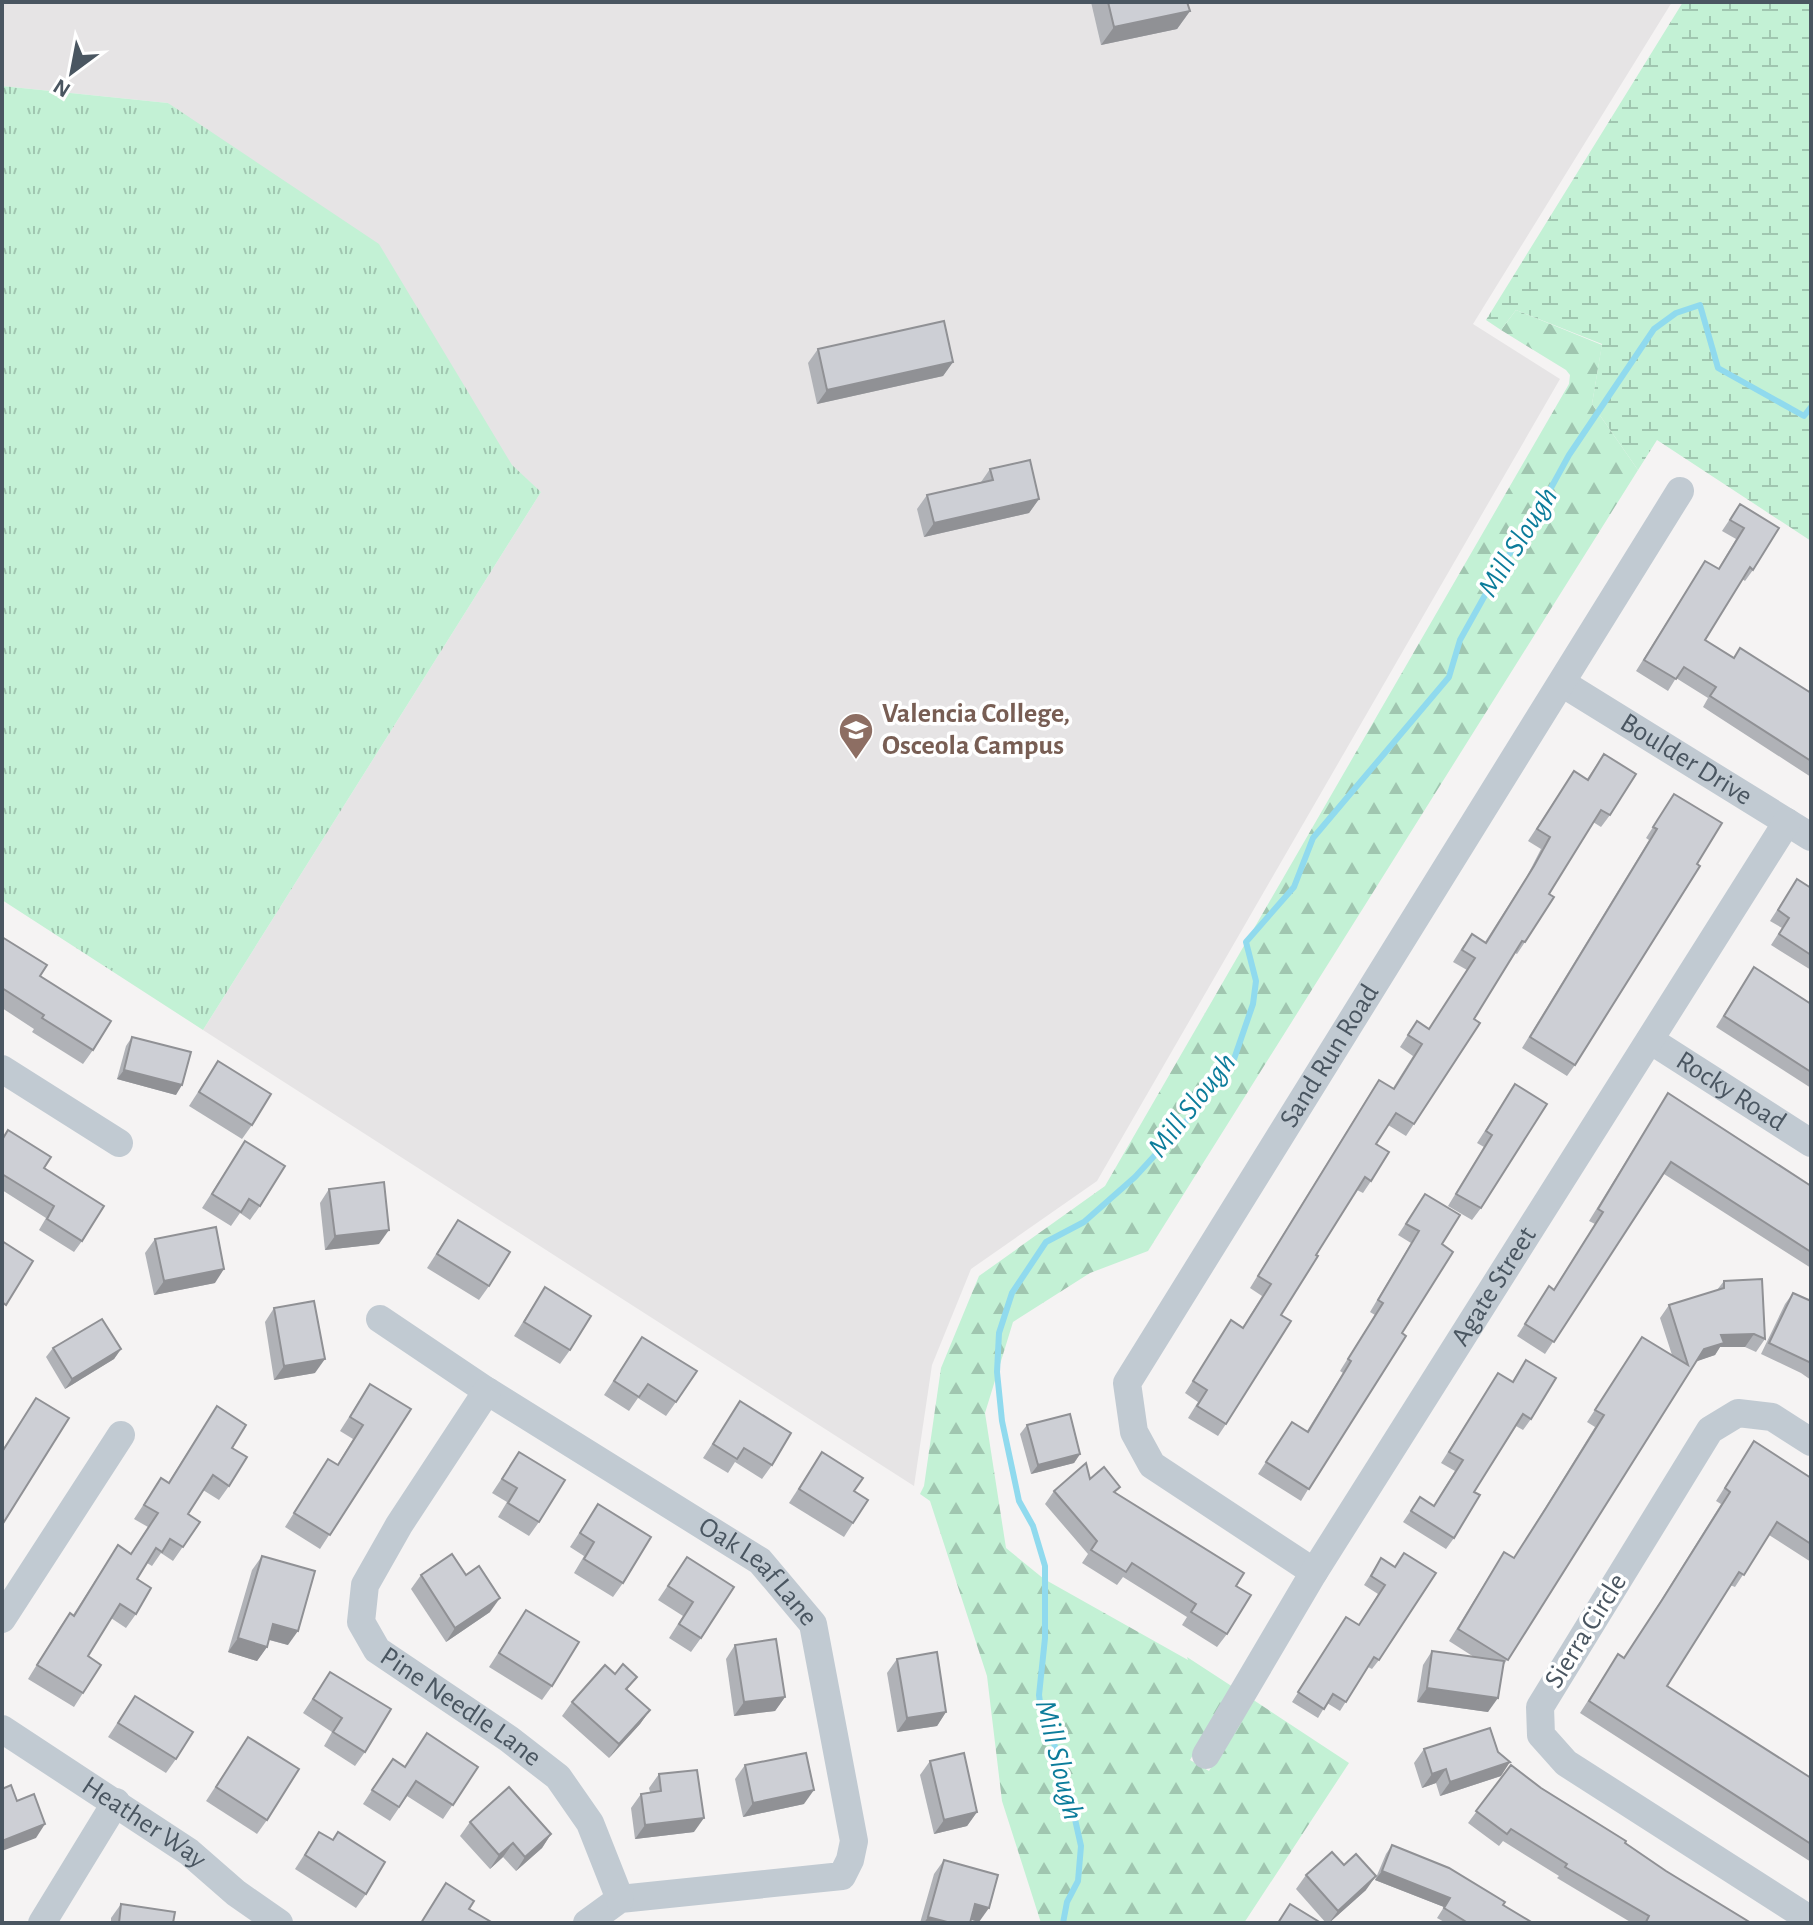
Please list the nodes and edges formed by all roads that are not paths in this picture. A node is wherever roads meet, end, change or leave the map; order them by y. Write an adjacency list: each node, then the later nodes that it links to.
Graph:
1 (1680, 491): 2 (street, Sand Run Road)
2 (1562, 683): 3 (street, Boulder Drive); 13 (street, Sand Run Road)
3 (1787, 822): 4 (street, Boulder Drive); 5 (street, Agate Street)
4 (1811, 837)
5 (1650, 1040): 8 (street, Rocky Road); 13 (street, Agate Street)
6 (2, 1069): 7 (street)
7 (119, 1143)
8 (1811, 1143)
9 (380, 1319): 10 (street, Oak Leaf Lane)
10 (487, 1391): 18 (street, Pine Needle Lane); 18 (street, Oak Leaf Lane)
11 (121, 1435): 14 (street)
12 (1811, 1442): 19 (street, Sierra Circle)
13 (1314, 1572): 16 (street, Agate Street)
14 (2, 1619)
15 (2, 1729): 17 (street, Heather Way)
16 (1206, 1755)
17 (116, 1802): 20 (street); 21 (street, Heather Way)
18 (620, 1899): 22 (street)
19 (1811, 1920)
20 (42, 1923)
21 (279, 1923)
22 (587, 1923)

